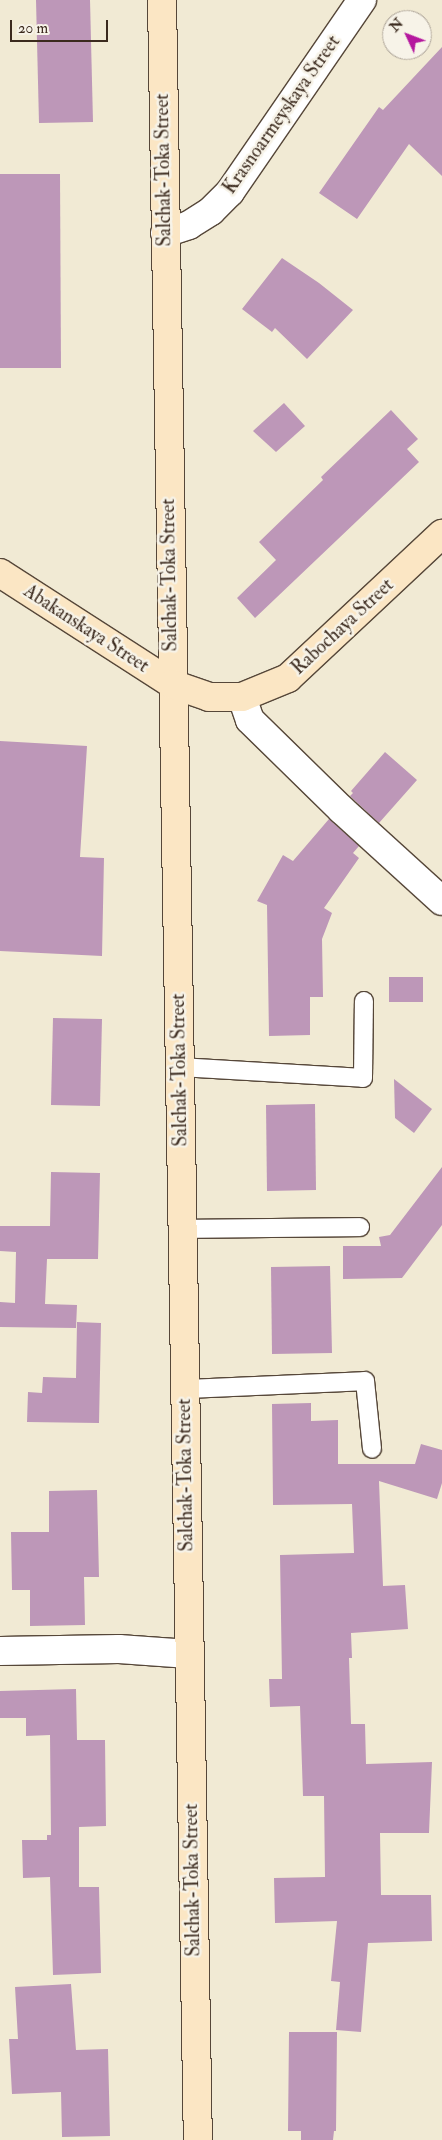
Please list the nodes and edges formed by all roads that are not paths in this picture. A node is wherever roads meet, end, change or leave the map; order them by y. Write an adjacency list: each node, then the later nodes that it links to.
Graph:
1 (162, 0): 3 (main road, Salchak-Toka Street)
2 (362, 0): 3 (street, Krasnoarmeyskaya Street)
3 (165, 233): 6 (main road, Salchak-Toka Street)
4 (442, 534): 7 (main road, Rabochaya Street)
5 (0, 573): 6 (main road, Abakanskaya Street)
6 (172, 684): 7 (main road, Rabochaya Street); 10 (main road, Salchak-Toka Street)
7 (242, 697): 8 (street)
8 (442, 901)
9 (364, 1002): 10 (lane)
10 (180, 1067): 12 (main road, Salchak-Toka Street)
11 (360, 1227): 12 (lane)
12 (183, 1229): 13 (main road, Salchak-Toka Street)
13 (185, 1389): 14 (lane); 16 (main road, Salchak-Toka Street)
14 (372, 1449)
15 (0, 1651): 16 (street)
16 (189, 1654): 17 (main road, Salchak-Toka Street)
17 (198, 2140)

